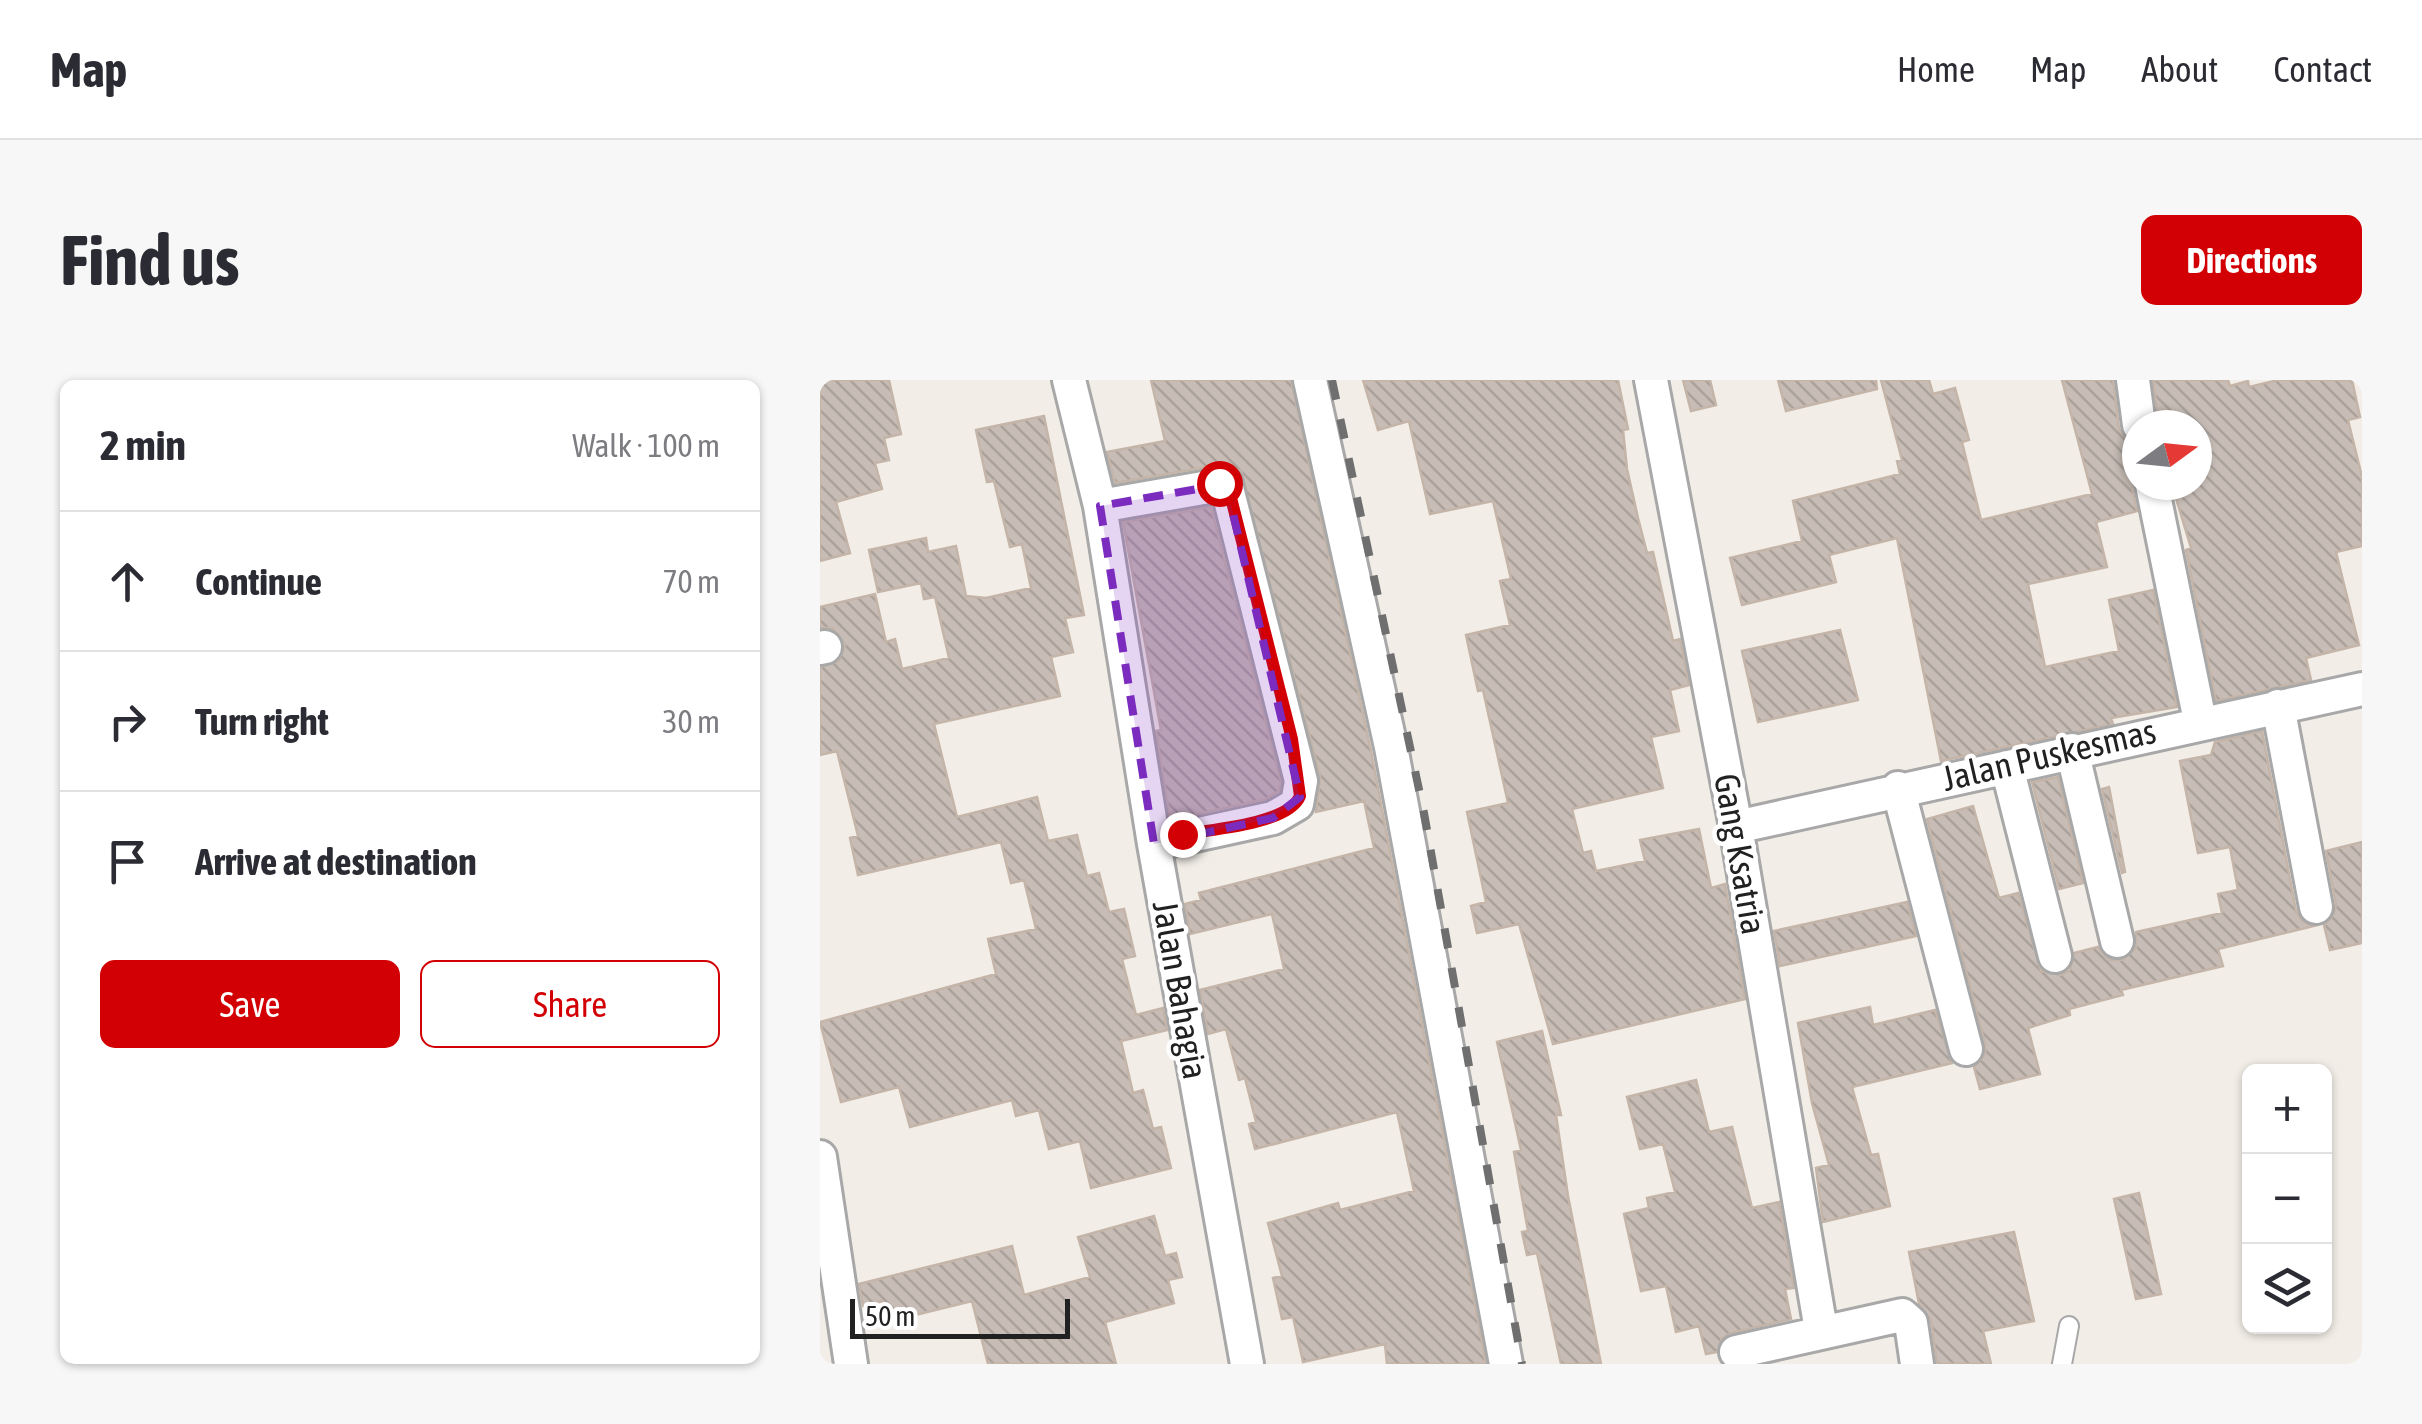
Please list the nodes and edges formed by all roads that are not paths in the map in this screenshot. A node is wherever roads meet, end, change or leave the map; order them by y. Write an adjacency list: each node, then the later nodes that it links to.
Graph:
1 (1069, 380): 7 (street, Jalan Bahagia)
2 (1310, 380): 27 (street)
3 (1650, 380): 14 (street, Gang Ksatria)
4 (2133, 380): 5 (street)
5 (2137, 410)
6 (2155, 500): 10 (street)
7 (1100, 506): 15 (street, Jalan Bahagia); 15 (street)
8 (2362, 689): 9 (street, Jalan Puskesmas)
9 (2278, 706): 10 (street, Jalan Puskesmas); 16 (street)
10 (2200, 721): 11 (street, Jalan Puskesmas)
11 (2072, 750): 12 (street, Jalan Puskesmas); 17 (street)
12 (2008, 767): 13 (street, Jalan Puskesmas); 18 (street)
13 (1898, 788): 14 (street, Jalan Puskesmas); 19 (street)
14 (1736, 826): 23 (street, Gang Ksatria)
15 (1154, 844): 26 (street, Jalan Bahagia)
16 (2316, 907)
17 (2117, 941)
18 (2054, 956)
19 (1966, 1049)
20 (820, 1157): 21 (street)
21 (830, 1290): 25 (street)
22 (2069, 1326): 29 (lane)
23 (1822, 1330): 24 (street); 28 (street)
24 (1736, 1352)
25 (851, 1364)
26 (1247, 1364)
27 (1506, 1364)
28 (1917, 1364)
29 (2062, 1364)

